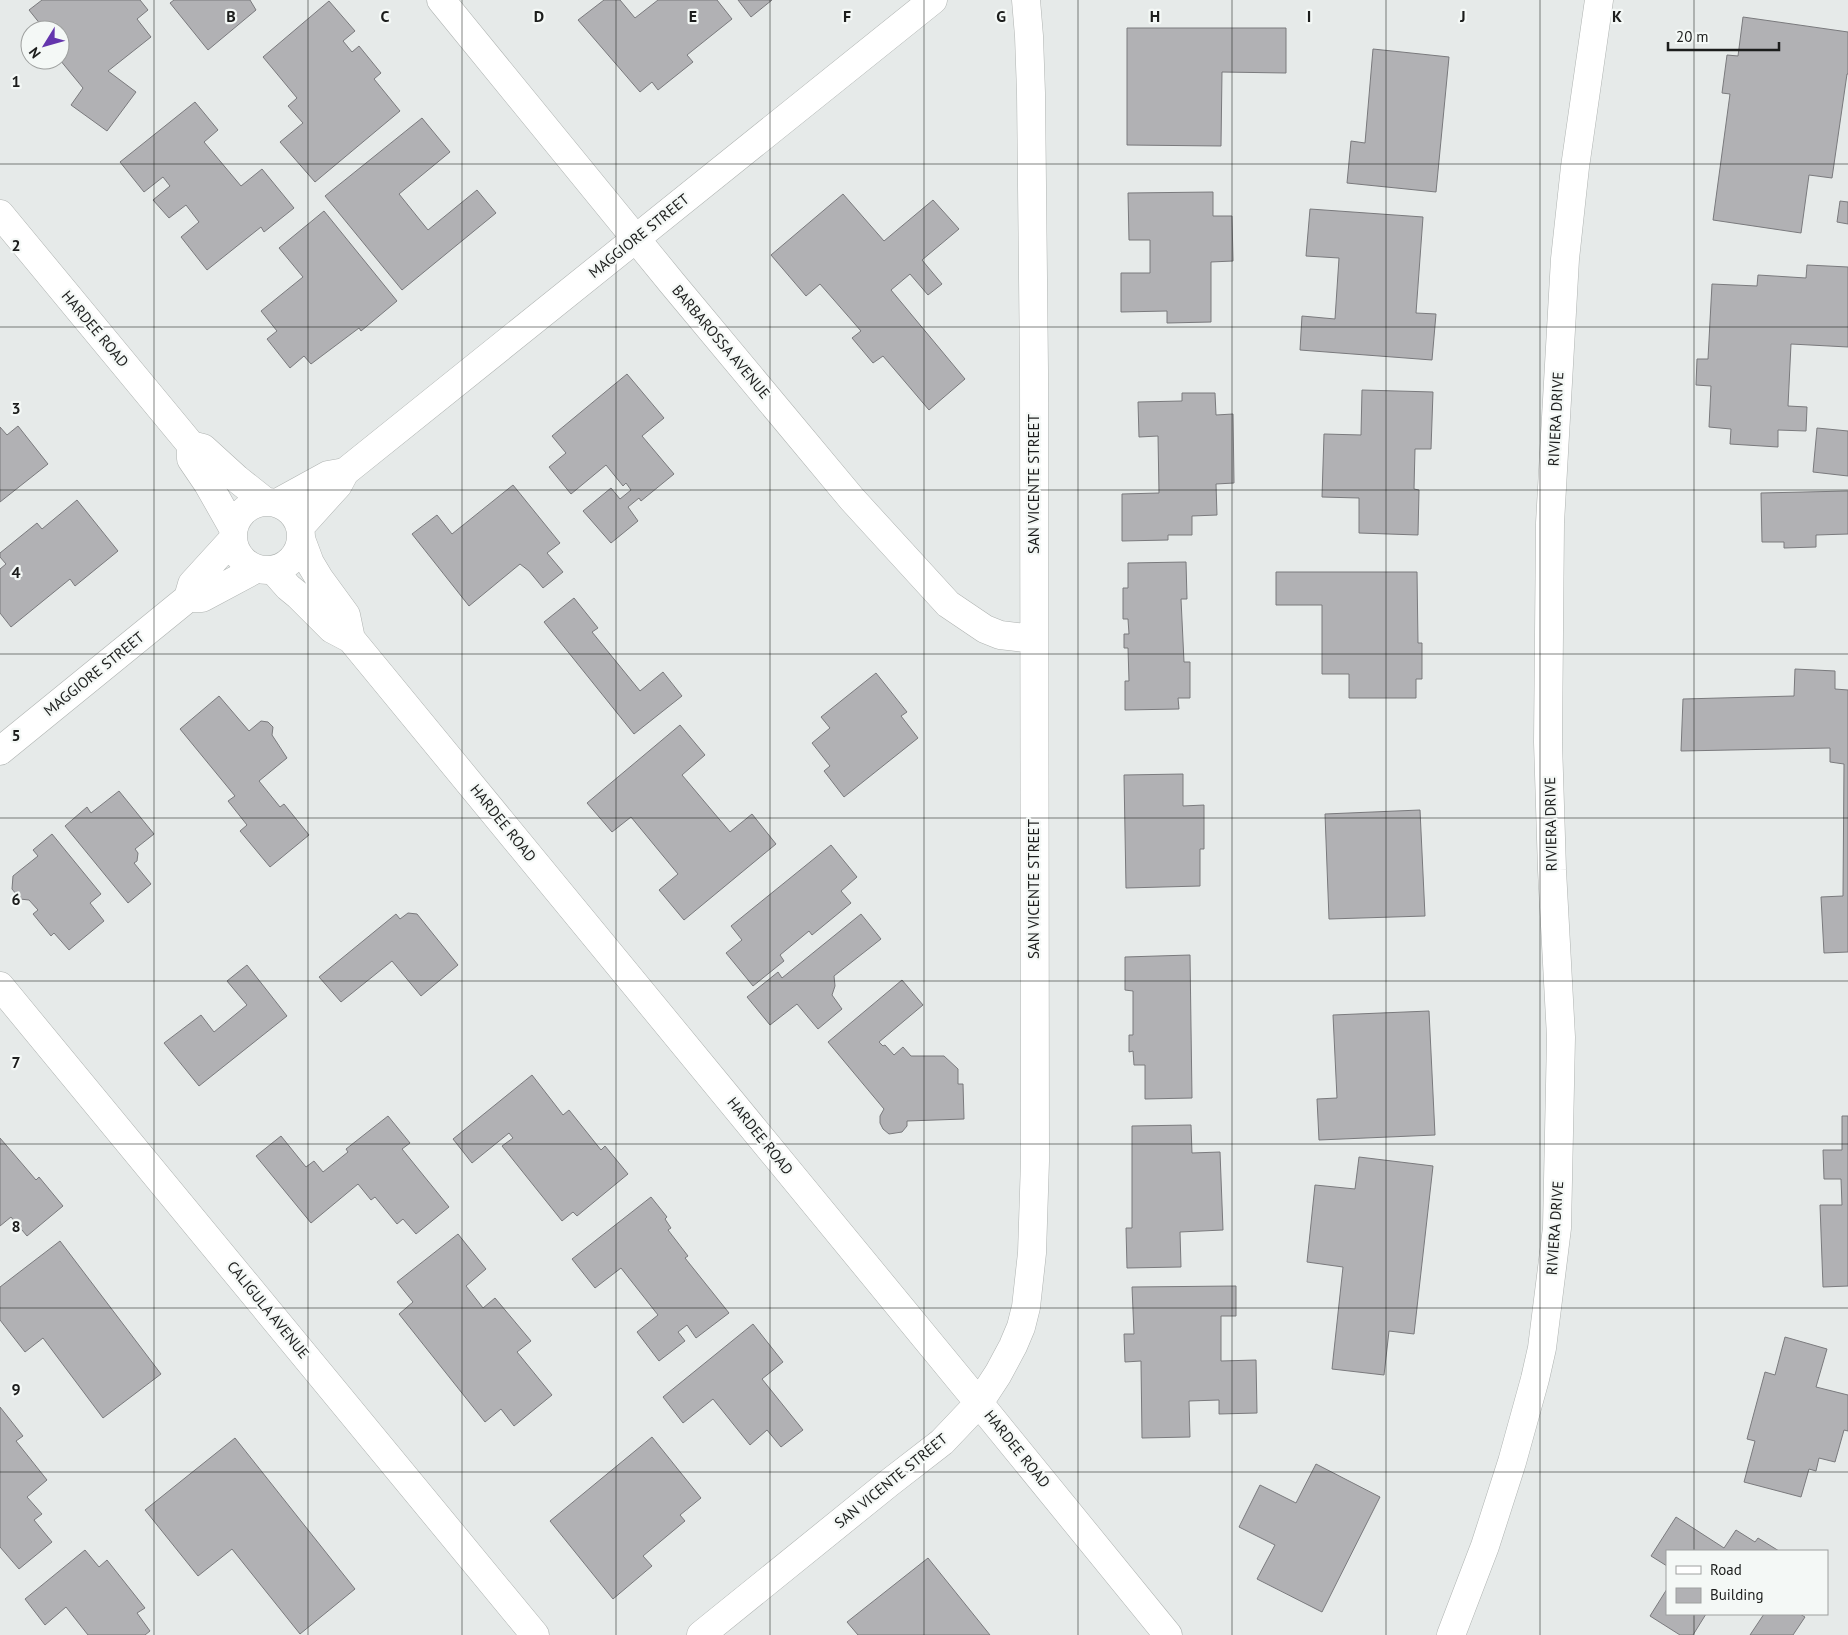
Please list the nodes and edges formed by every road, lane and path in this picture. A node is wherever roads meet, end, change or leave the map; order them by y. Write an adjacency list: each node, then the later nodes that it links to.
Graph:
1 (441, 0): 6 (street, BARBAROSSA AVENUE)
2 (933, 0): 6 (street, MAGGIORE STREET)
3 (1026, 0): 15 (street, SAN VICENTE STREET)
4 (1594, 0): 22 (street, RIVIERA DRIVE)
5 (0, 214): 7 (street, HARDEE ROAD)
6 (635, 239): 8 (street, MAGGIORE STREET); 15 (street, BARBAROSSA AVENUE)
7 (191, 445): 9 (street, HARDEE ROAD); 11 (street, HARDEE ROAD)
8 (345, 472): 9 (street, MAGGIORE STREET); 10 (street, MAGGIORE STREET)
9 (272, 503): 10 (street); 11 (street)
10 (301, 533): 12 (street); 14 (street, HARDEE ROAD)
11 (233, 534): 12 (street); 13 (street, MAGGIORE STREET)
12 (265, 570): 13 (street, MAGGIORE STREET); 14 (street, HARDEE ROAD)
13 (188, 598): 16 (street, MAGGIORE STREET)
14 (351, 639): 18 (street, HARDEE ROAD)
15 (1033, 639): 18 (street, SAN VICENTE STREET)
16 (0, 751)
17 (0, 986): 19 (street, CALIGULA AVENUE)
18 (979, 1403): 20 (street, SAN VICENTE STREET); 21 (street, HARDEE ROAD)
19 (535, 1635)
20 (701, 1635)
21 (1168, 1635)
22 (1451, 1635)

